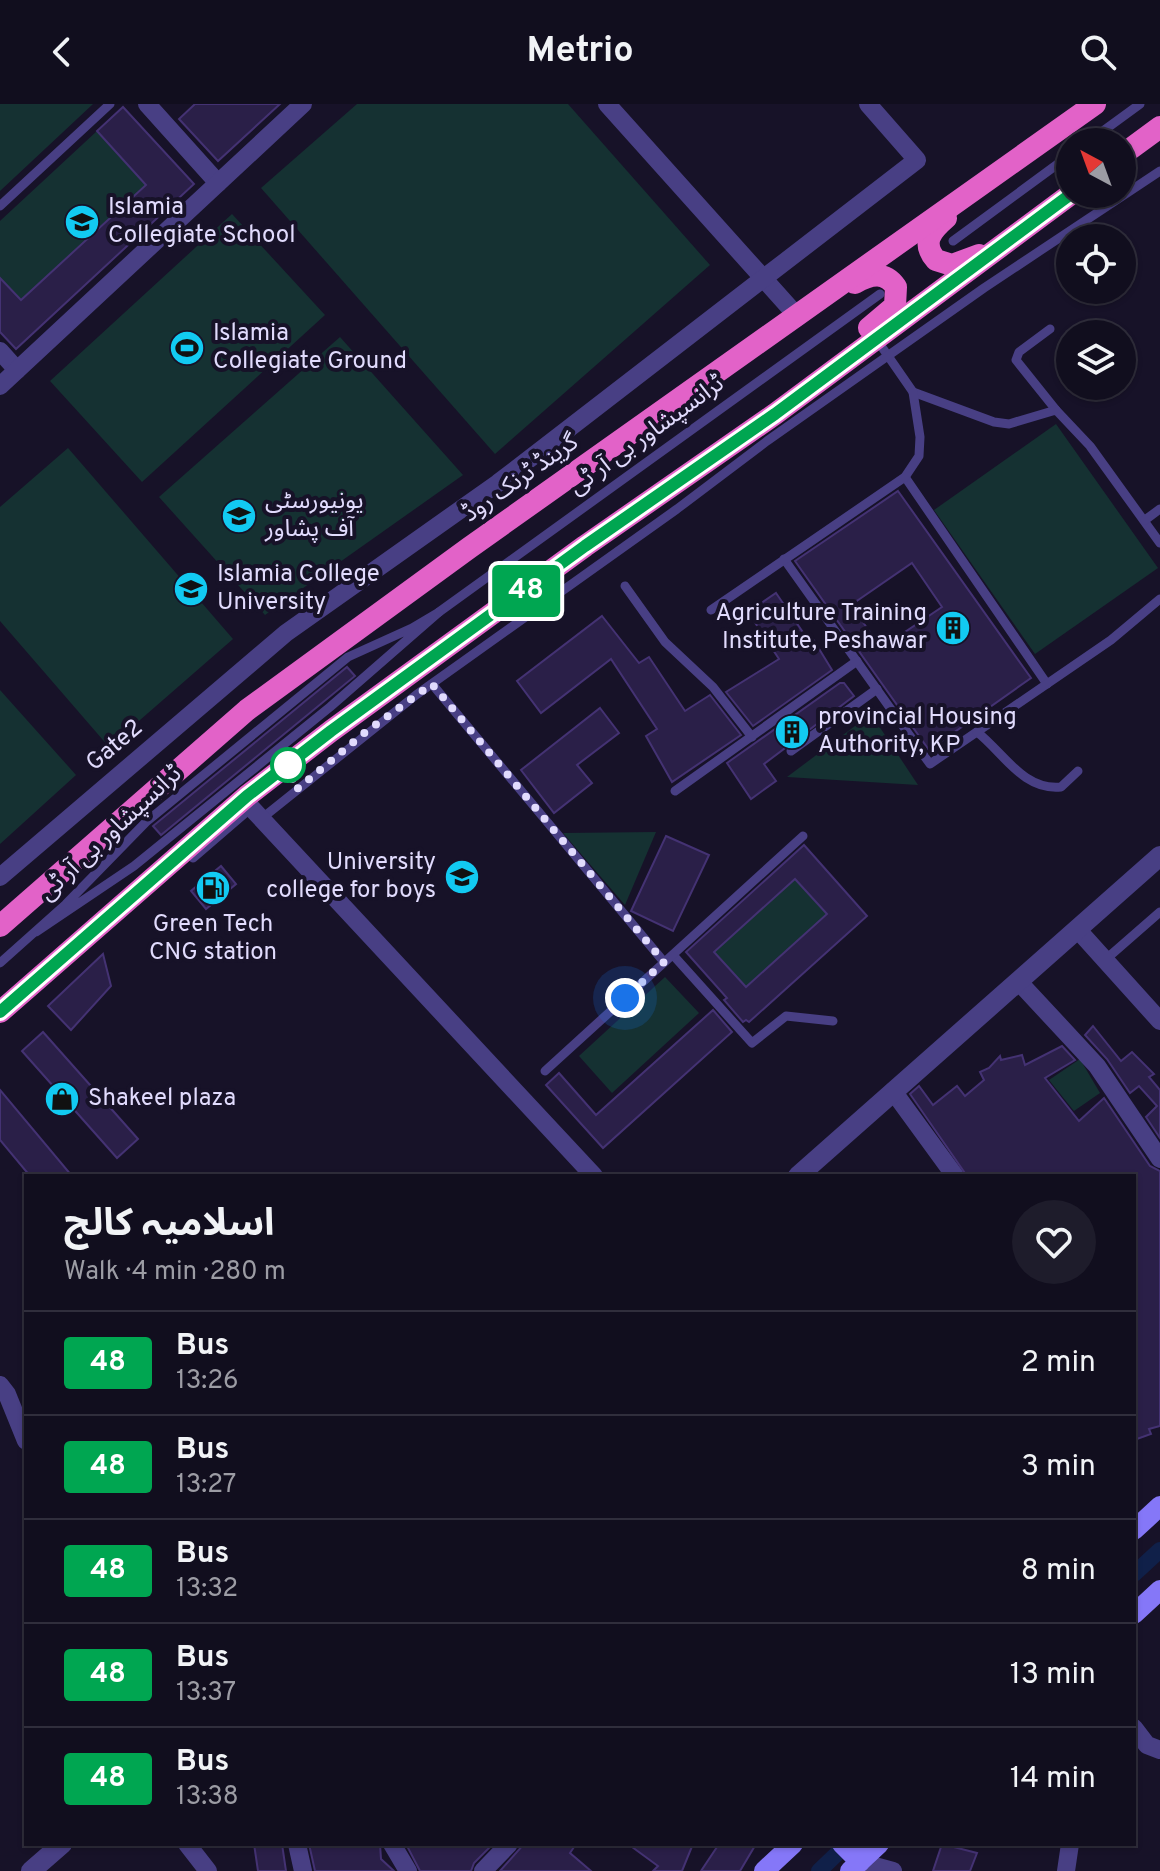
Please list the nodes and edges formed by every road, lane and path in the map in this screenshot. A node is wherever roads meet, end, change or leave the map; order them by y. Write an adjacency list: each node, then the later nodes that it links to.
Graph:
1 (110, 104): 16 (lane)
2 (147, 104): 13 (street)
3 (303, 104): 13 (street)
4 (607, 104): 19 (street)
5 (868, 104): 19 (street, Gate2)
6 (1095, 104): 14 (highway, گرینڈ ٹرنک روڈ)
7 (1140, 104): 9 (lane)
8 (1160, 127): 10 (highway)
9 (1107, 128)
10 (1136, 145)
11 (1056, 165): 18 (lane)
12 (1160, 171): 23 (lane)
13 (218, 183): 25 (street)
14 (975, 188): 17 (highway); 21 (highway, گرینڈ ٹرنک روڈ)
15 (1056, 205): 17 (highway)
16 (0, 206)
17 (1044, 214): 23 (highway)
18 (953, 241)
19 (765, 279): 21 (street); 51 (street, Gate2)
20 (880, 294): 38 (lane, ٹرانسپشاور بی آر ٹی)
21 (800, 315): 29 (highway); 53 (highway, گرینڈ ٹرنک روڈ)
22 (1050, 329): 28 (lane)
23 (883, 349): 27 (lane); 29 (highway); 40 (lane)
24 (0, 351): 25 (street)
25 (17, 370): 26 (street)
26 (0, 386)
27 (913, 392): 28 (lane); 30 (lane)
28 (1056, 410): 32 (lane)
29 (775, 414): 48 (highway)
30 (905, 477): 34 (lane); 41 (lane)
31 (1160, 509): 32 (lane)
32 (1145, 520): 33 (lane)
33 (1160, 543)
34 (784, 559): 37 (lane); 39 (lane)
35 (625, 586): 44 (lane)
36 (1160, 599): 41 (lane)
37 (711, 610)
38 (439, 612): 55 (lane, ٹرانسپشاور بی آر ٹی); 55 (lane, ٹرانسپشاور بی آر ٹی)
39 (857, 661): 42 (lane); 44 (lane)
40 (432, 684): 48 (lane); 56 (lane)
41 (1047, 684): 43 (lane)
42 (877, 689): 43 (lane); 45 (lane)
43 (977, 732): 46 (lane)
44 (752, 737): 47 (lane)
45 (791, 751)
46 (1078, 771)
47 (675, 791)
48 (252, 809): 60 (highway); 61 (lane); 67 (street)
49 (803, 836): 56 (lane)
50 (1160, 856): 54 (street)
51 (0, 877)
52 (1160, 912): 57 (lane)
53 (0, 926)
54 (1078, 930): 57 (street); 59 (street)
55 (36, 932): 58 (lane)
56 (668, 958): 62 (lane); 64 (lane)
57 (1105, 960): 63 (street)
58 (0, 963)
59 (1019, 982): 65 (street); 66 (street)
60 (0, 1012)
61 (0, 1021)
62 (833, 1021)
63 (1160, 1021)
64 (545, 1071)
65 (893, 1091): 68 (street); 69 (street)
66 (1160, 1159)
67 (592, 1174)
68 (800, 1174)
69 (954, 1174)
70 (0, 1385): 71 (street)
71 (24, 1436)
72 (1160, 1506): 73 (main road)
73 (1136, 1525)
74 (1160, 1590): 75 (main road)
75 (1136, 1612)
76 (1136, 1731): 77 (street)
77 (1160, 1750)
78 (60, 1846): 88 (street)
79 (189, 1846): 89 (street)
80 (297, 1846): 90 (street)
81 (393, 1846): 91 (street)
82 (507, 1846): 92 (street)
83 (791, 1846): 93 (main road)
84 (843, 1846): 87 (main road)
85 (877, 1846): 87 (main road)
86 (1070, 1846): 95 (street)
87 (855, 1866): 94 (street)
88 (31, 1871)
89 (208, 1871)
90 (303, 1871)
91 (408, 1871)
92 (483, 1871)
93 (764, 1871)
94 (893, 1871)
95 (1066, 1871)

